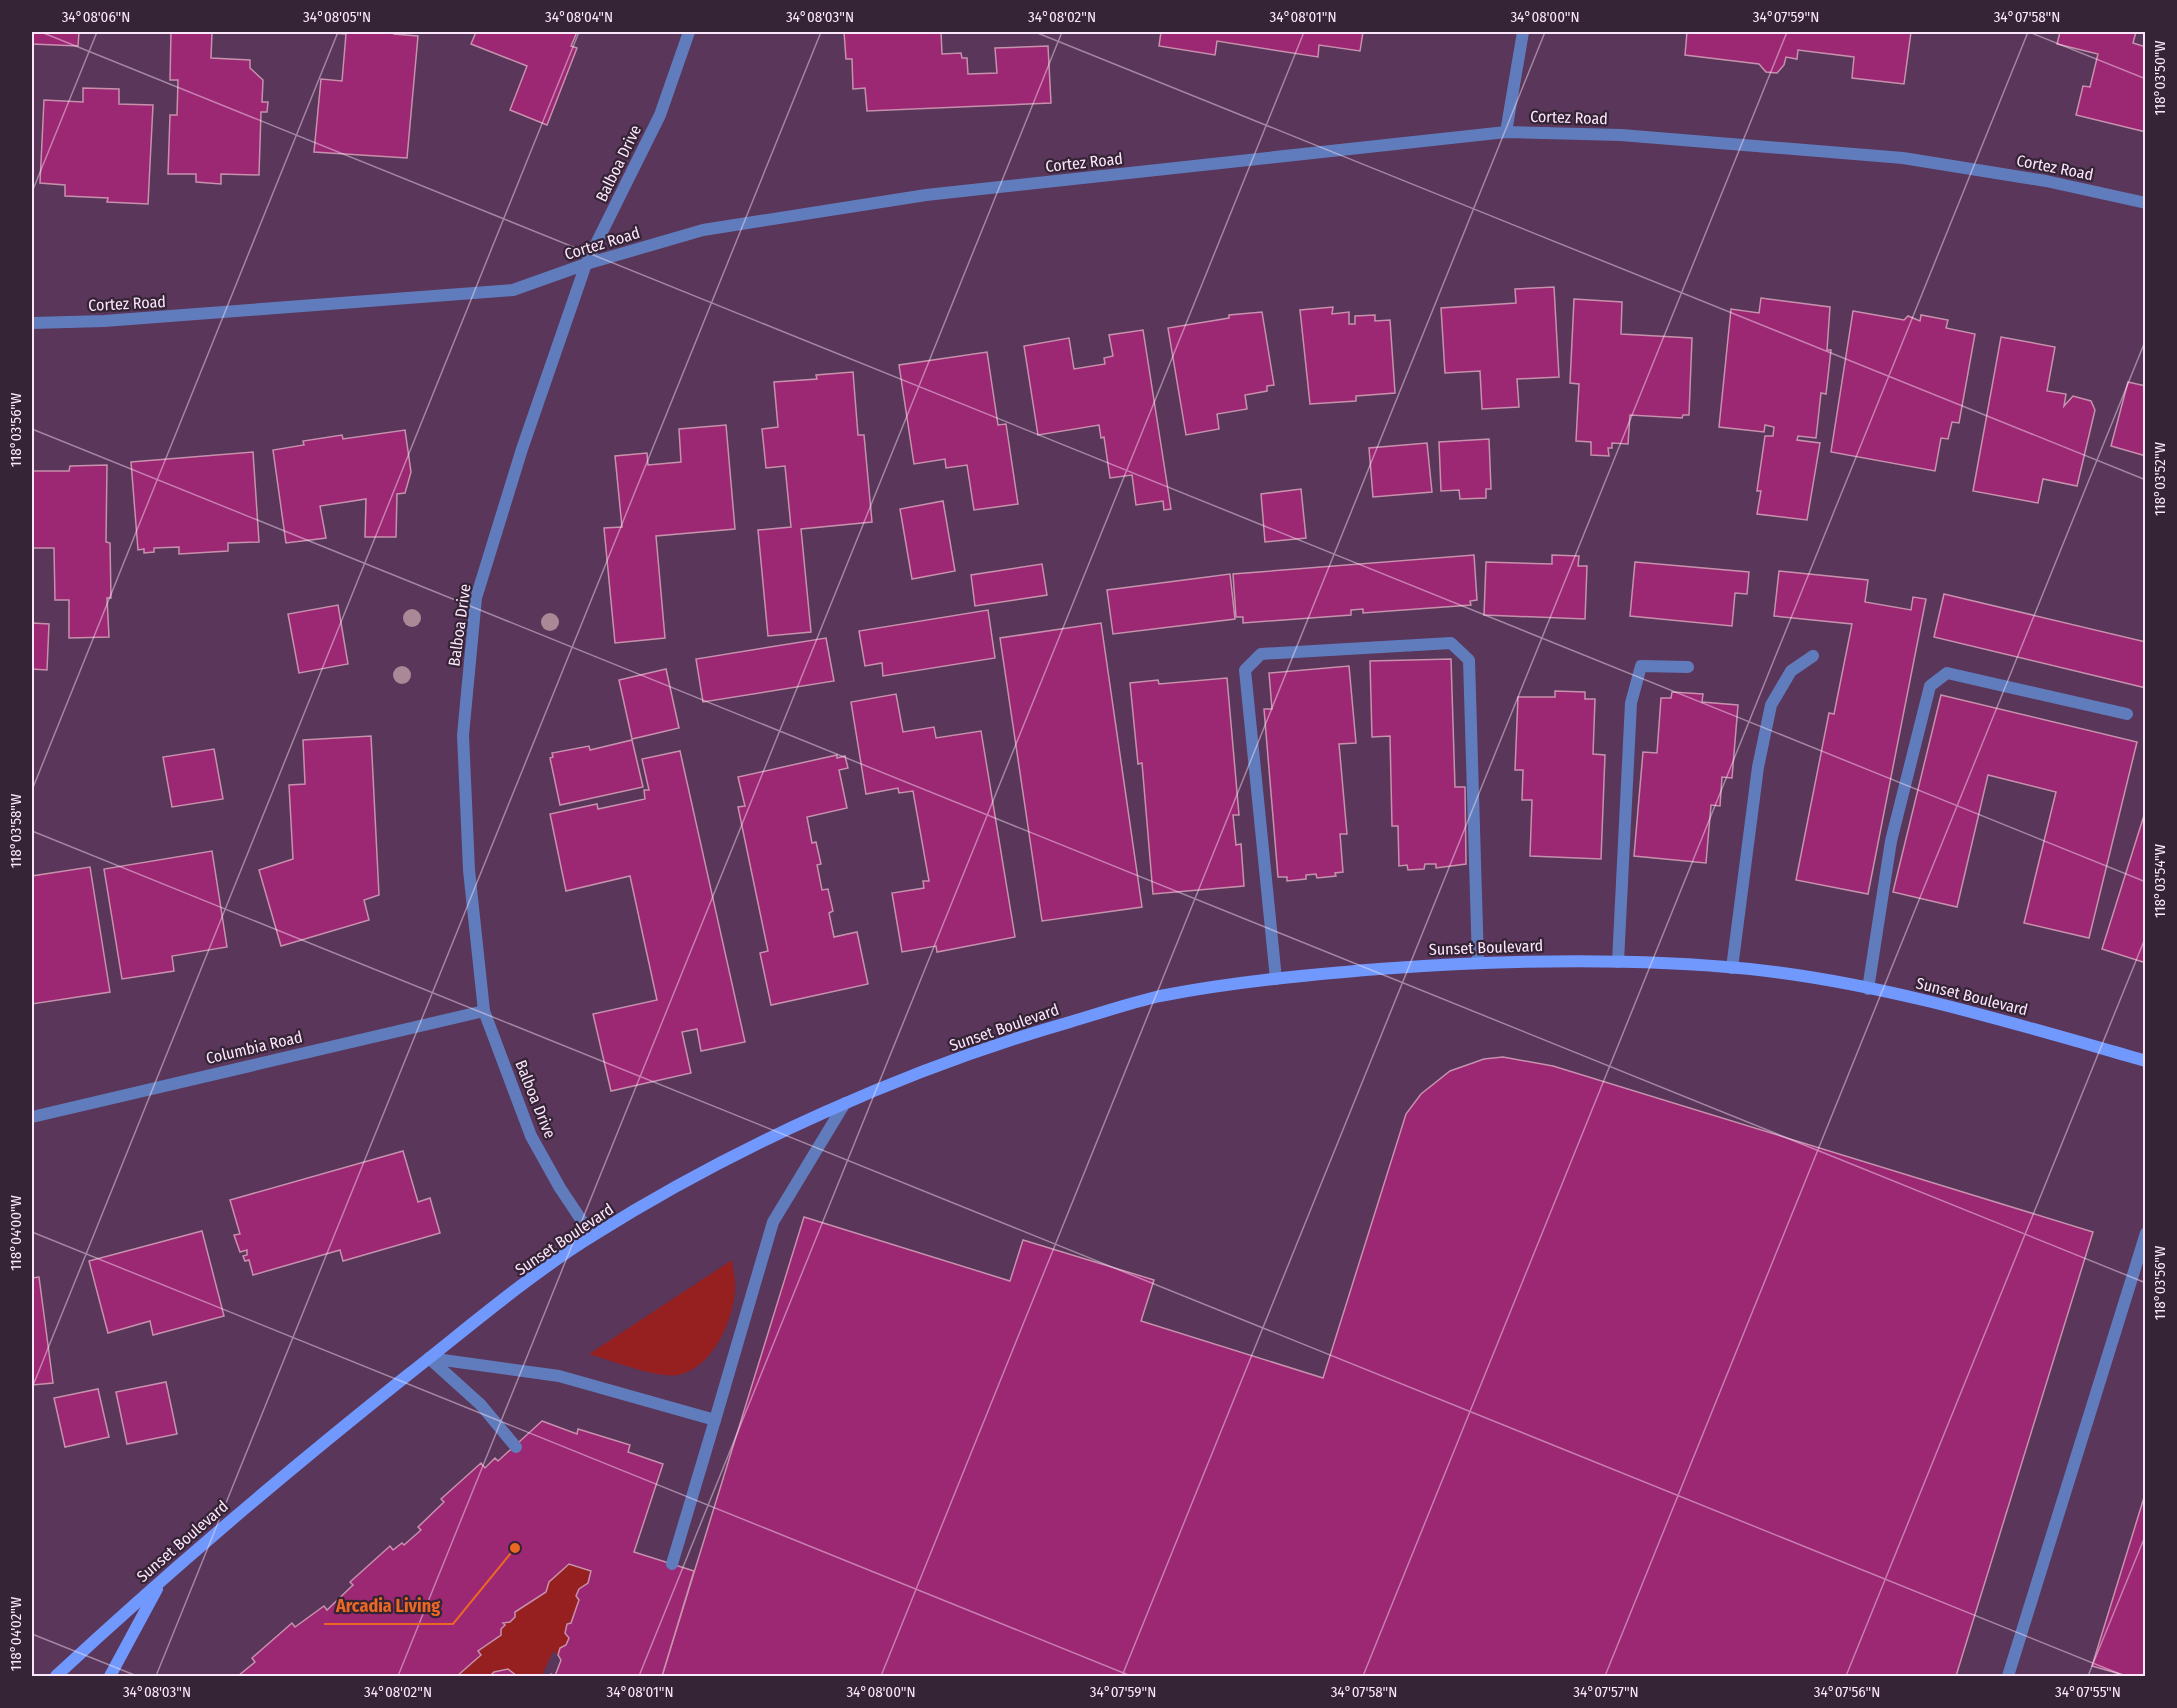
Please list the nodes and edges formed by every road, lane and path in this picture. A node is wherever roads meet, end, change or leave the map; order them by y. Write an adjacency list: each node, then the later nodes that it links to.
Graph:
1 (689, 32): 5 (street, Balboa Drive)
2 (1523, 32): 3 (street)
3 (1506, 132): 4 (street, Cortez Road); 5 (street, Cortez Road)
4 (2145, 203)
5 (586, 264): 6 (street, Cortez Road); 15 (street, Balboa Drive)
6 (32, 323)
7 (1813, 656): 12 (street)
8 (1688, 667): 11 (street)
9 (2127, 714): 14 (street)
10 (1478, 962): 11 (main road, Sunset Boulevard); 13 (main road, Sunset Boulevard); 13 (street)
11 (1618, 962): 12 (main road, Sunset Boulevard)
12 (1732, 968): 14 (main road, Sunset Boulevard)
13 (1276, 979): 17 (main road, Sunset Boulevard)
14 (1868, 988): 16 (main road, Sunset Boulevard)
15 (484, 1011): 18 (street, Columbia Road); 20 (street, Balboa Drive)
16 (2145, 1061)
17 (845, 1103): 20 (main road, Sunset Boulevard); 22 (street)
18 (32, 1117)
19 (2145, 1233): 28 (street)
20 (592, 1236): 21 (main road, Sunset Boulevard)
21 (429, 1358): 22 (street); 23 (street); 25 (main road, Sunset Boulevard)
22 (715, 1420): 24 (street)
23 (516, 1447)
24 (672, 1564)
25 (160, 1582): 26 (main road, Sunset Boulevard); 27 (main road)
26 (56, 1677)
27 (110, 1677)
28 (2008, 1677)

